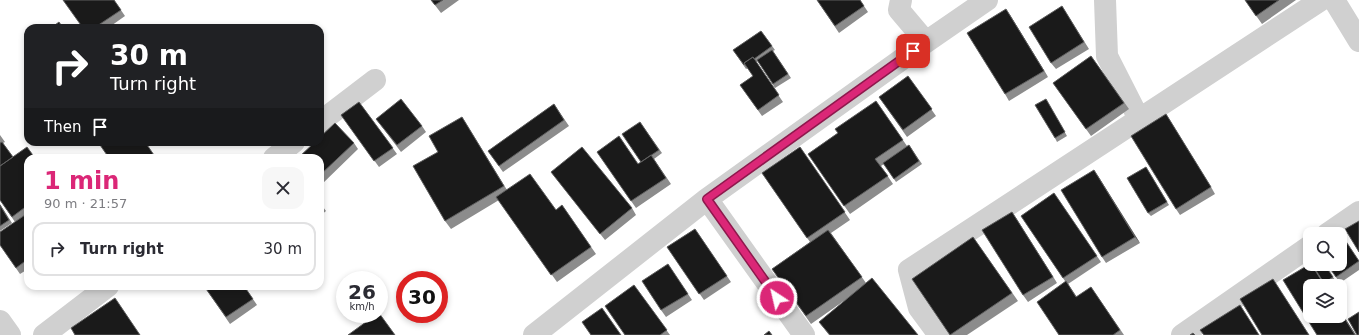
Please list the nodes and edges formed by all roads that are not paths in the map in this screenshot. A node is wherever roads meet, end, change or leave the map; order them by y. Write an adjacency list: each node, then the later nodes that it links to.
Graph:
1 (901, 0): 7 (street)
2 (987, 0): 7 (street)
3 (1105, 0): 10 (street)
4 (1321, 0): 10 (street)
5 (1334, 0): 6 (street)
6 (1359, 41)
7 (926, 42): 13 (street)
8 (375, 80): 9 (street)
9 (324, 119)
10 (1139, 119): 23 (street)
11 (289, 146): 12 (street)
12 (279, 154)
13 (707, 199): 19 (street); 22 (street)
14 (1359, 212): 15 (street)
15 (1337, 227)
16 (1303, 251): 24 (street)
17 (103, 290): 21 (street)
18 (0, 321): 20 (street)
19 (543, 332)
20 (10, 335)
21 (44, 335)
22 (804, 335)
23 (939, 335)
24 (1182, 335)

